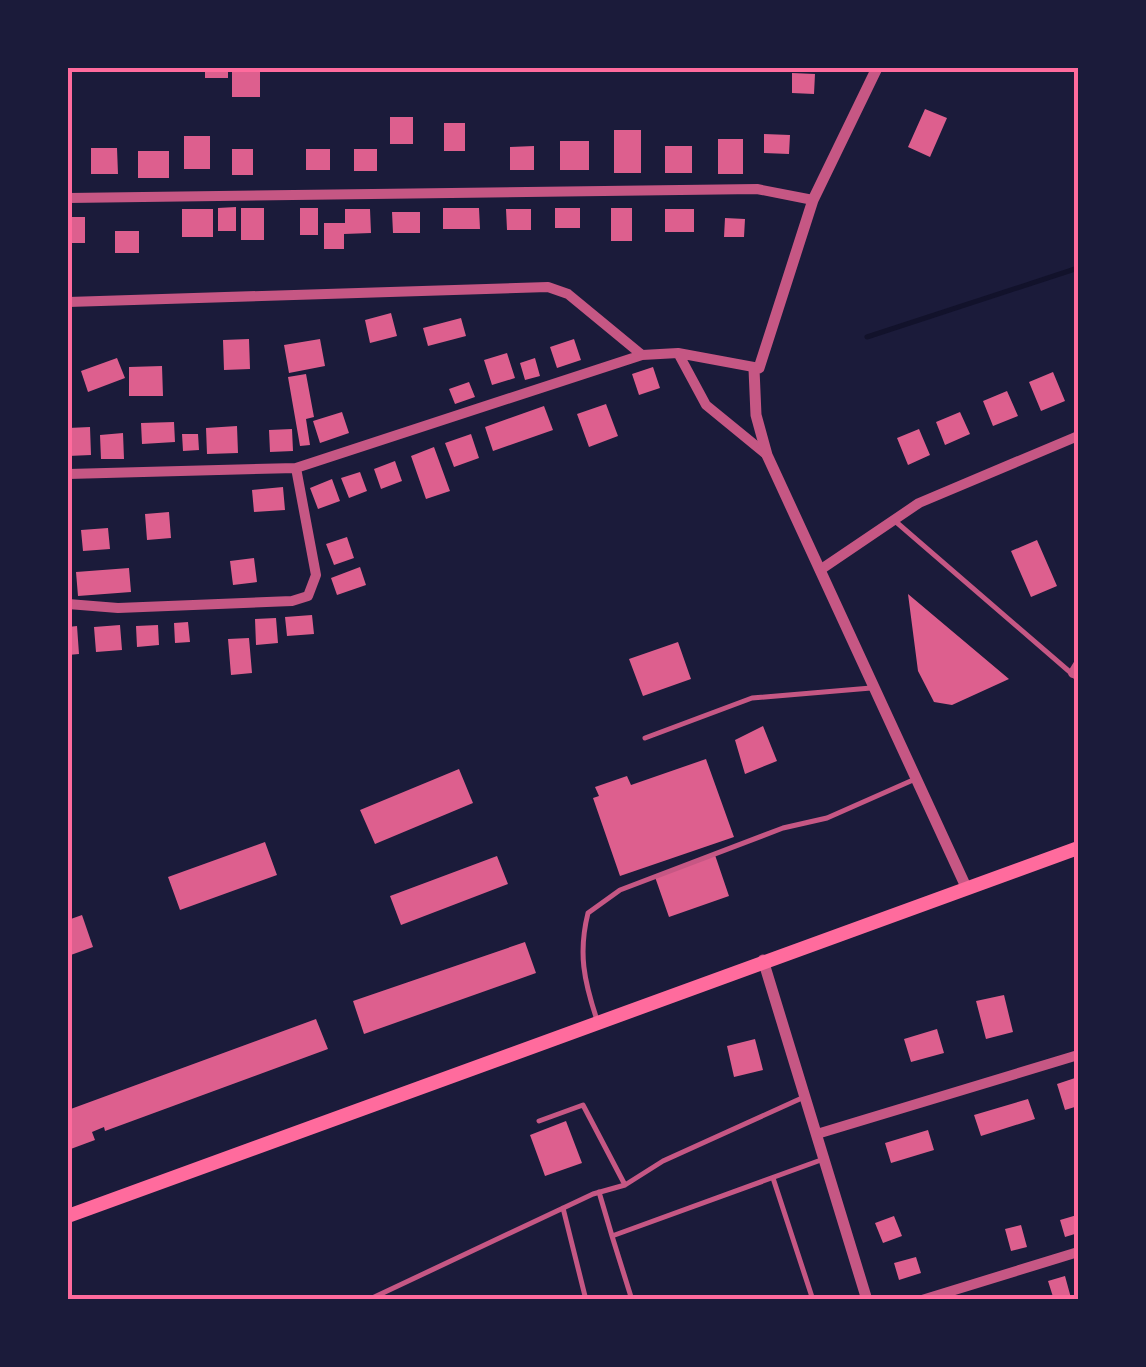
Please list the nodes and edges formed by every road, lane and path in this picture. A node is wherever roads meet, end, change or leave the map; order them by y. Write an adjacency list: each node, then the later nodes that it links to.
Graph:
1 (877, 68): 3 (street)
2 (68, 198): 3 (street)
3 (813, 200): 7 (street)
4 (68, 302): 6 (street)
5 (678, 353): 6 (street); 7 (street); 9 (street)
6 (642, 355): 10 (street)
7 (759, 368): 9 (street)
8 (1078, 436): 12 (street)
9 (766, 455): 13 (street)
10 (296, 468): 11 (street); 14 (street)
11 (68, 474)
12 (894, 521): 13 (street); 15 (lane)
13 (820, 570): 16 (street)
14 (68, 604)
15 (1077, 673)
16 (874, 688): 17 (lane); 18 (street)
17 (645, 738)
18 (916, 778): 20 (street); 22 (lane)
19 (1078, 848): 20 (main road)
20 (967, 889): 21 (main road)
21 (763, 960): 22 (main road); 24 (street)
22 (597, 1021): 32 (main road)
23 (1078, 1055): 26 (street)
24 (805, 1096): 26 (street); 29 (lane)
25 (539, 1121): 29 (lane)
26 (816, 1134): 27 (street)
27 (824, 1159): 28 (lane); 39 (street)
28 (773, 1178): 33 (lane); 38 (lane)
29 (625, 1185): 30 (lane)
30 (599, 1192): 31 (lane); 33 (lane)
31 (563, 1208): 35 (lane); 36 (lane)
32 (68, 1216)
33 (612, 1236): 37 (lane)
34 (1078, 1252): 40 (street)
35 (368, 1300)
36 (586, 1300)
37 (632, 1300)
38 (814, 1300)
39 (867, 1300)
40 (922, 1300)

